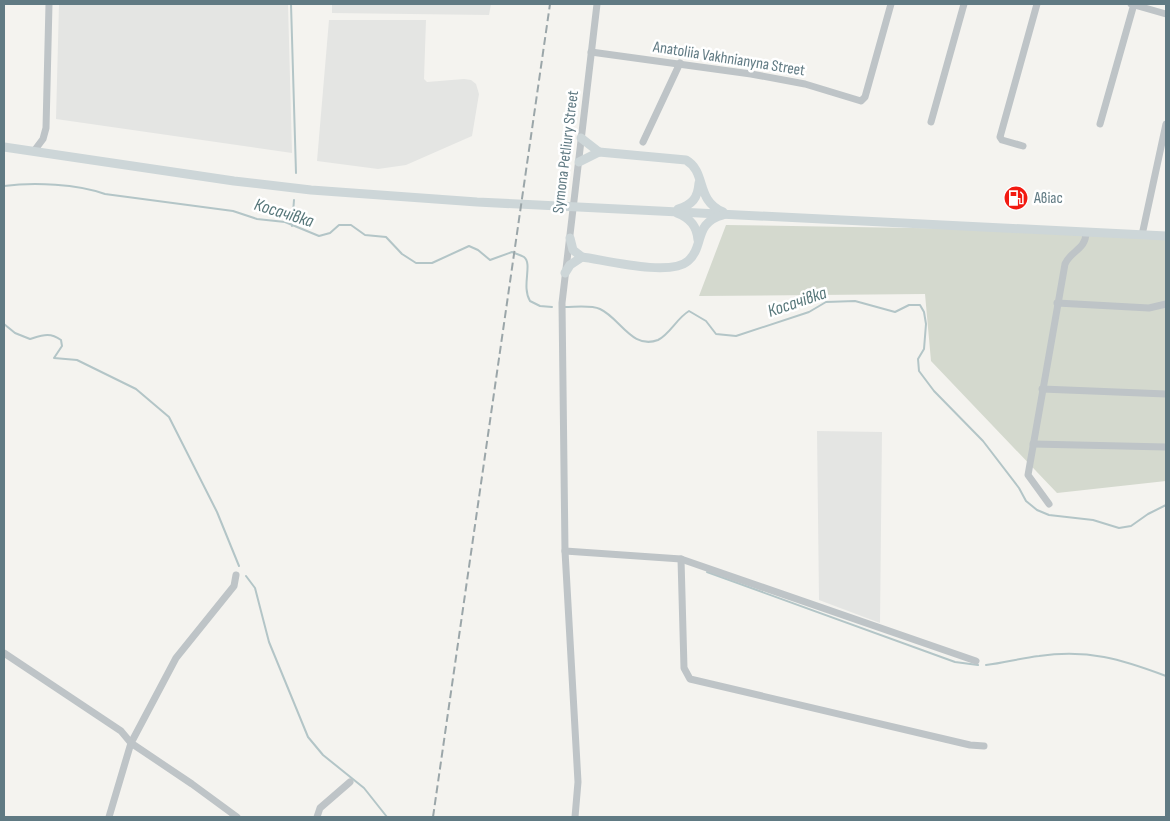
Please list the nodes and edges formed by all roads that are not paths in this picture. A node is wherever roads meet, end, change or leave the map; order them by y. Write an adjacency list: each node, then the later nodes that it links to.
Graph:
1 (49, 4): 17 (street)
2 (597, 4): 8 (street, Symona Petliury Street)
3 (890, 4): 9 (street, Anatoliia Vakhnianyna Street)
4 (964, 4): 10 (street)
5 (1037, 4): 15 (street)
6 (1133, 4): 7 (street); 11 (street)
7 (1166, 14)
8 (591, 52): 9 (street, Anatoliia Vakhnianyna Street); 13 (street, Symona Petliury Street)
9 (680, 63): 14 (street)
10 (931, 122)
11 (1100, 124)
12 (1166, 124): 24 (street)
13 (581, 138): 18 (main road); 19 (street, Symona Petliury Street)
14 (642, 142)
15 (1023, 146)
16 (4, 147): 17 (main road)
17 (34, 151): 21 (main road)
18 (599, 152): 19 (main road); 20 (main road)
19 (579, 162): 26 (street, Symona Petliury Street)
20 (698, 173): 21 (main road); 22 (main road)
21 (672, 211): 22 (main road); 27 (main road)
22 (727, 214): 23 (main road); 27 (main road)
23 (1086, 232): 24 (main road); 30 (street)
24 (1142, 235): 25 (main road)
25 (1166, 236)
26 (570, 238): 28 (main road); 29 (street, Symona Petliury Street)
27 (698, 240): 28 (main road)
28 (582, 257): 29 (main road)
29 (565, 273): 37 (street, Symona Petliury Street)
30 (1057, 304): 31 (street); 32 (street)
31 (1166, 304)
32 (1042, 389): 33 (street); 34 (street)
33 (1166, 394)
34 (1033, 444): 35 (street); 36 (street)
35 (1166, 447)
36 (1049, 504)
37 (565, 551): 38 (street); 48 (street, Symona Petliury Street)
38 (681, 559): 41 (street); 43 (street)
39 (236, 575): 42 (street)
40 (4, 653): 42 (street)
41 (976, 661)
42 (131, 743): 45 (street); 46 (street)
43 (984, 746)
44 (350, 782): 47 (street)
45 (109, 817)
46 (237, 817)
47 (317, 817)
48 (575, 817)

